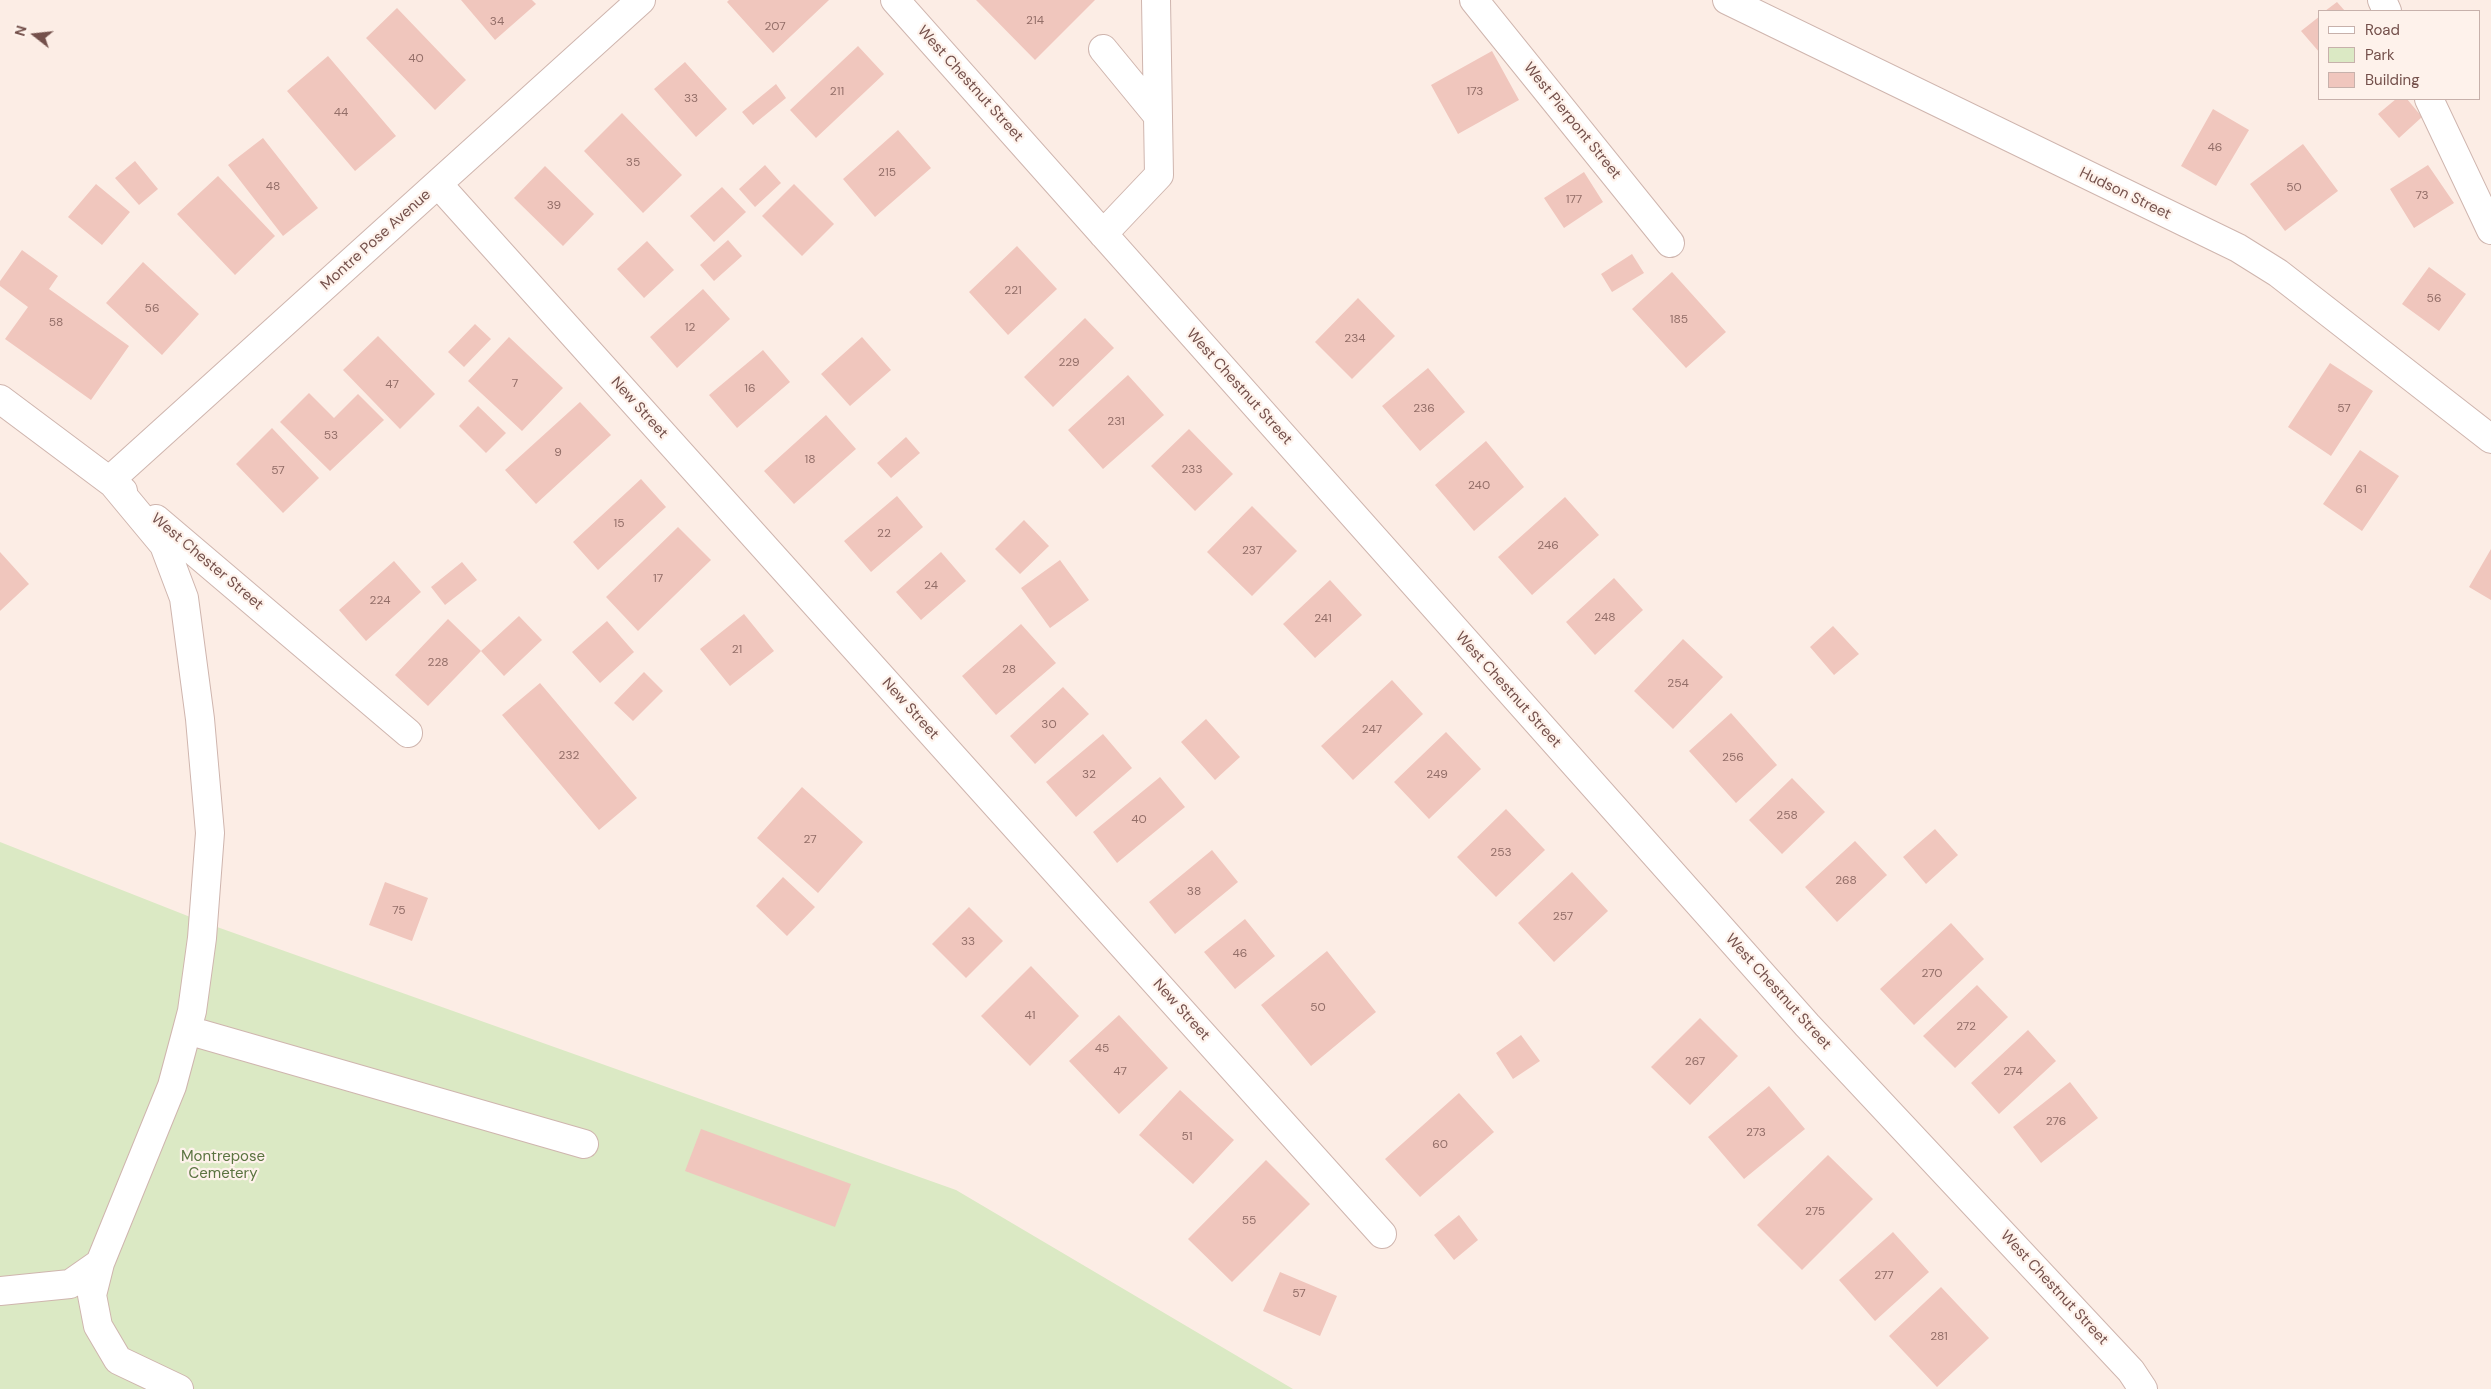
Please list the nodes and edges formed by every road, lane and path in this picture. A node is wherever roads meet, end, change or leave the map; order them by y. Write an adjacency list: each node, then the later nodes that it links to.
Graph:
1 (641, 0): 9 (street, Montre Pose Avenue)
2 (895, 0): 11 (street, West Chestnut Street)
3 (1156, 0): 8 (street)
4 (1474, 0): 12 (street, West Pierpont Street)
5 (1728, 0): 14 (street, Hudson Street)
6 (1103, 49): 8 (street)
7 (2429, 100): 10 (street)
8 (1158, 116): 11 (street)
9 (438, 184): 15 (street, Montre Pose Avenue); 19 (street, New Street)
10 (2491, 230)
11 (1103, 234): 22 (street, West Chestnut Street)
12 (1670, 243)
13 (0, 399): 15 (street, West Chester Street)
14 (2491, 439)
15 (110, 480): 16 (street, West Chester Street); 17 (street)
16 (408, 732)
17 (187, 1030): 18 (street); 20 (street)
18 (584, 1144)
19 (1382, 1234)
20 (100, 1264): 21 (street); 23 (street)
21 (0, 1291)
22 (2137, 1380)
23 (179, 1389)

